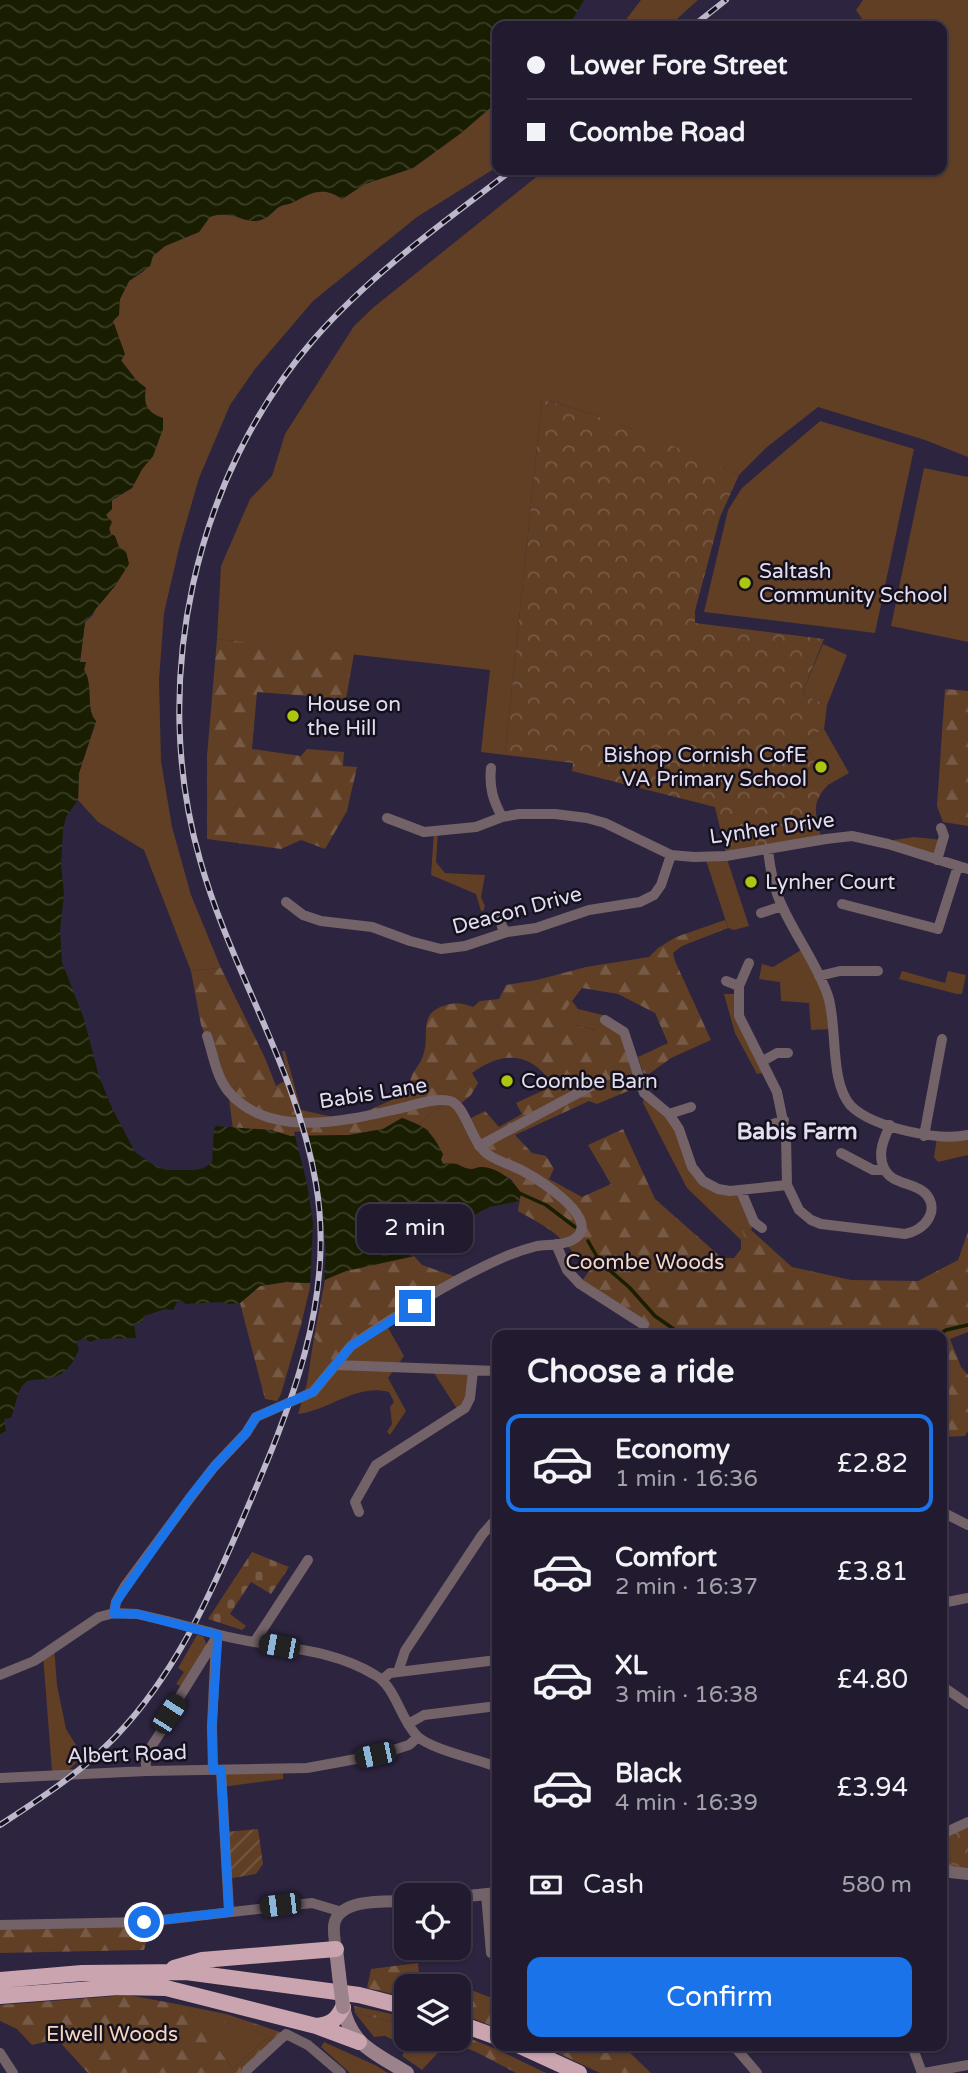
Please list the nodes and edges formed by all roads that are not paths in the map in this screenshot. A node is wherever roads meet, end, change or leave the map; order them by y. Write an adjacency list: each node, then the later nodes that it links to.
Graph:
1 (491, 768): 2 (street)
2 (502, 817): 3 (street, Lynher Drive); 6 (street, Lynher Drive)
3 (387, 818)
4 (941, 828): 7 (street)
5 (768, 849): 6 (street, Lynher Drive); 7 (street, Lynher Drive); 11 (street)
6 (671, 855): 14 (street, Deacon Drive)
7 (937, 860): 8 (street, Lynher Drive)
8 (963, 868): 10 (street)
9 (286, 902): 14 (street, Deacon Drive)
10 (842, 904)
11 (782, 906): 12 (street); 17 (street)
12 (761, 913)
13 (501, 919): 14 (street)
14 (507, 932)
15 (749, 963): 19 (street)
16 (878, 971): 17 (street)
17 (819, 976): 30 (street)
18 (726, 981): 19 (street)
19 (739, 986): 24 (street)
20 (605, 1020): 27 (street)
21 (208, 1036): 33 (street, Babis Lane)
22 (942, 1039): 32 (street)
23 (788, 1053): 24 (street)
24 (763, 1061): 28 (street)
25 (593, 1085): 33 (street)
26 (691, 1107): 27 (street)
27 (669, 1114): 37 (street)
28 (784, 1121): 29 (street); 36 (street)
29 (770, 1125)
30 (890, 1125): 32 (street); 35 (street)
31 (968, 1135): 32 (street)
32 (924, 1136)
33 (479, 1146): 39 (street)
34 (841, 1153): 35 (street)
35 (884, 1170): 36 (street)
36 (787, 1185): 37 (street)
37 (741, 1191): 38 (street)
38 (762, 1228)
39 (556, 1244): 40 (street); 41 (street)
40 (644, 1325)
41 (336, 1365): 42 (street); 51 (street)
42 (473, 1371): 43 (street); 44 (street)
43 (492, 1371)
44 (359, 1512)
45 (947, 1514): 47 (street)
46 (492, 1525): 55 (street)
47 (968, 1525)
48 (308, 1560): 53 (street)
49 (968, 1598): 50 (street)
50 (947, 1602)
51 (114, 1614): 52 (street, bridge); 56 (street)
52 (214, 1636): 53 (street); 64 (street); 65 (street)
53 (255, 1641): 57 (street)
54 (492, 1661): 55 (street)
55 (398, 1672): 57 (street)
56 (0, 1675)
57 (382, 1679): 61 (street)
58 (947, 1689): 59 (street)
59 (968, 1704)
60 (492, 1707): 61 (street)
61 (408, 1724): 62 (street)
62 (418, 1737): 63 (street); 64 (street, Albert Road)
63 (492, 1765)
64 (217, 1770): 65 (street, Albert Road); 74 (street)
65 (146, 1771): 66 (street, Albert Road)
66 (0, 1778)
67 (968, 1822): 68 (street)
68 (947, 1832)
69 (947, 1872): 70 (street)
70 (968, 1874)
71 (492, 1893): 72 (street); 78 (street)
72 (471, 1895)
73 (394, 1902): 75 (street)
74 (229, 1912): 75 (street); 76 (street)
75 (342, 1912): 77 (street)
76 (0, 1925)
77 (336, 1949): 79 (highway); 84 (main road, bridge)
78 (491, 1953)
79 (165, 1971): 81 (highway); 83 (highway)
80 (0, 1980): 81 (highway)
81 (56, 1983): 82 (highway); 85 (highway)
82 (0, 1996)
83 (394, 2004)
84 (343, 2007): 85 (highway); 88 (main road)
85 (316, 2026): 88 (highway)
86 (471, 2028): 87 (highway)
87 (492, 2035)
88 (359, 2042): 97 (main road)
89 (531, 2051): 98 (highway)
90 (738, 2051): 99 (street)
91 (914, 2051): 100 (street)
92 (0, 2053): 94 (street)
93 (968, 2065): 100 (street)
94 (13, 2073)
95 (247, 2073): 96 (street)
96 (341, 2073)
97 (407, 2073)
98 (579, 2073)
99 (757, 2073)
100 (923, 2073)

